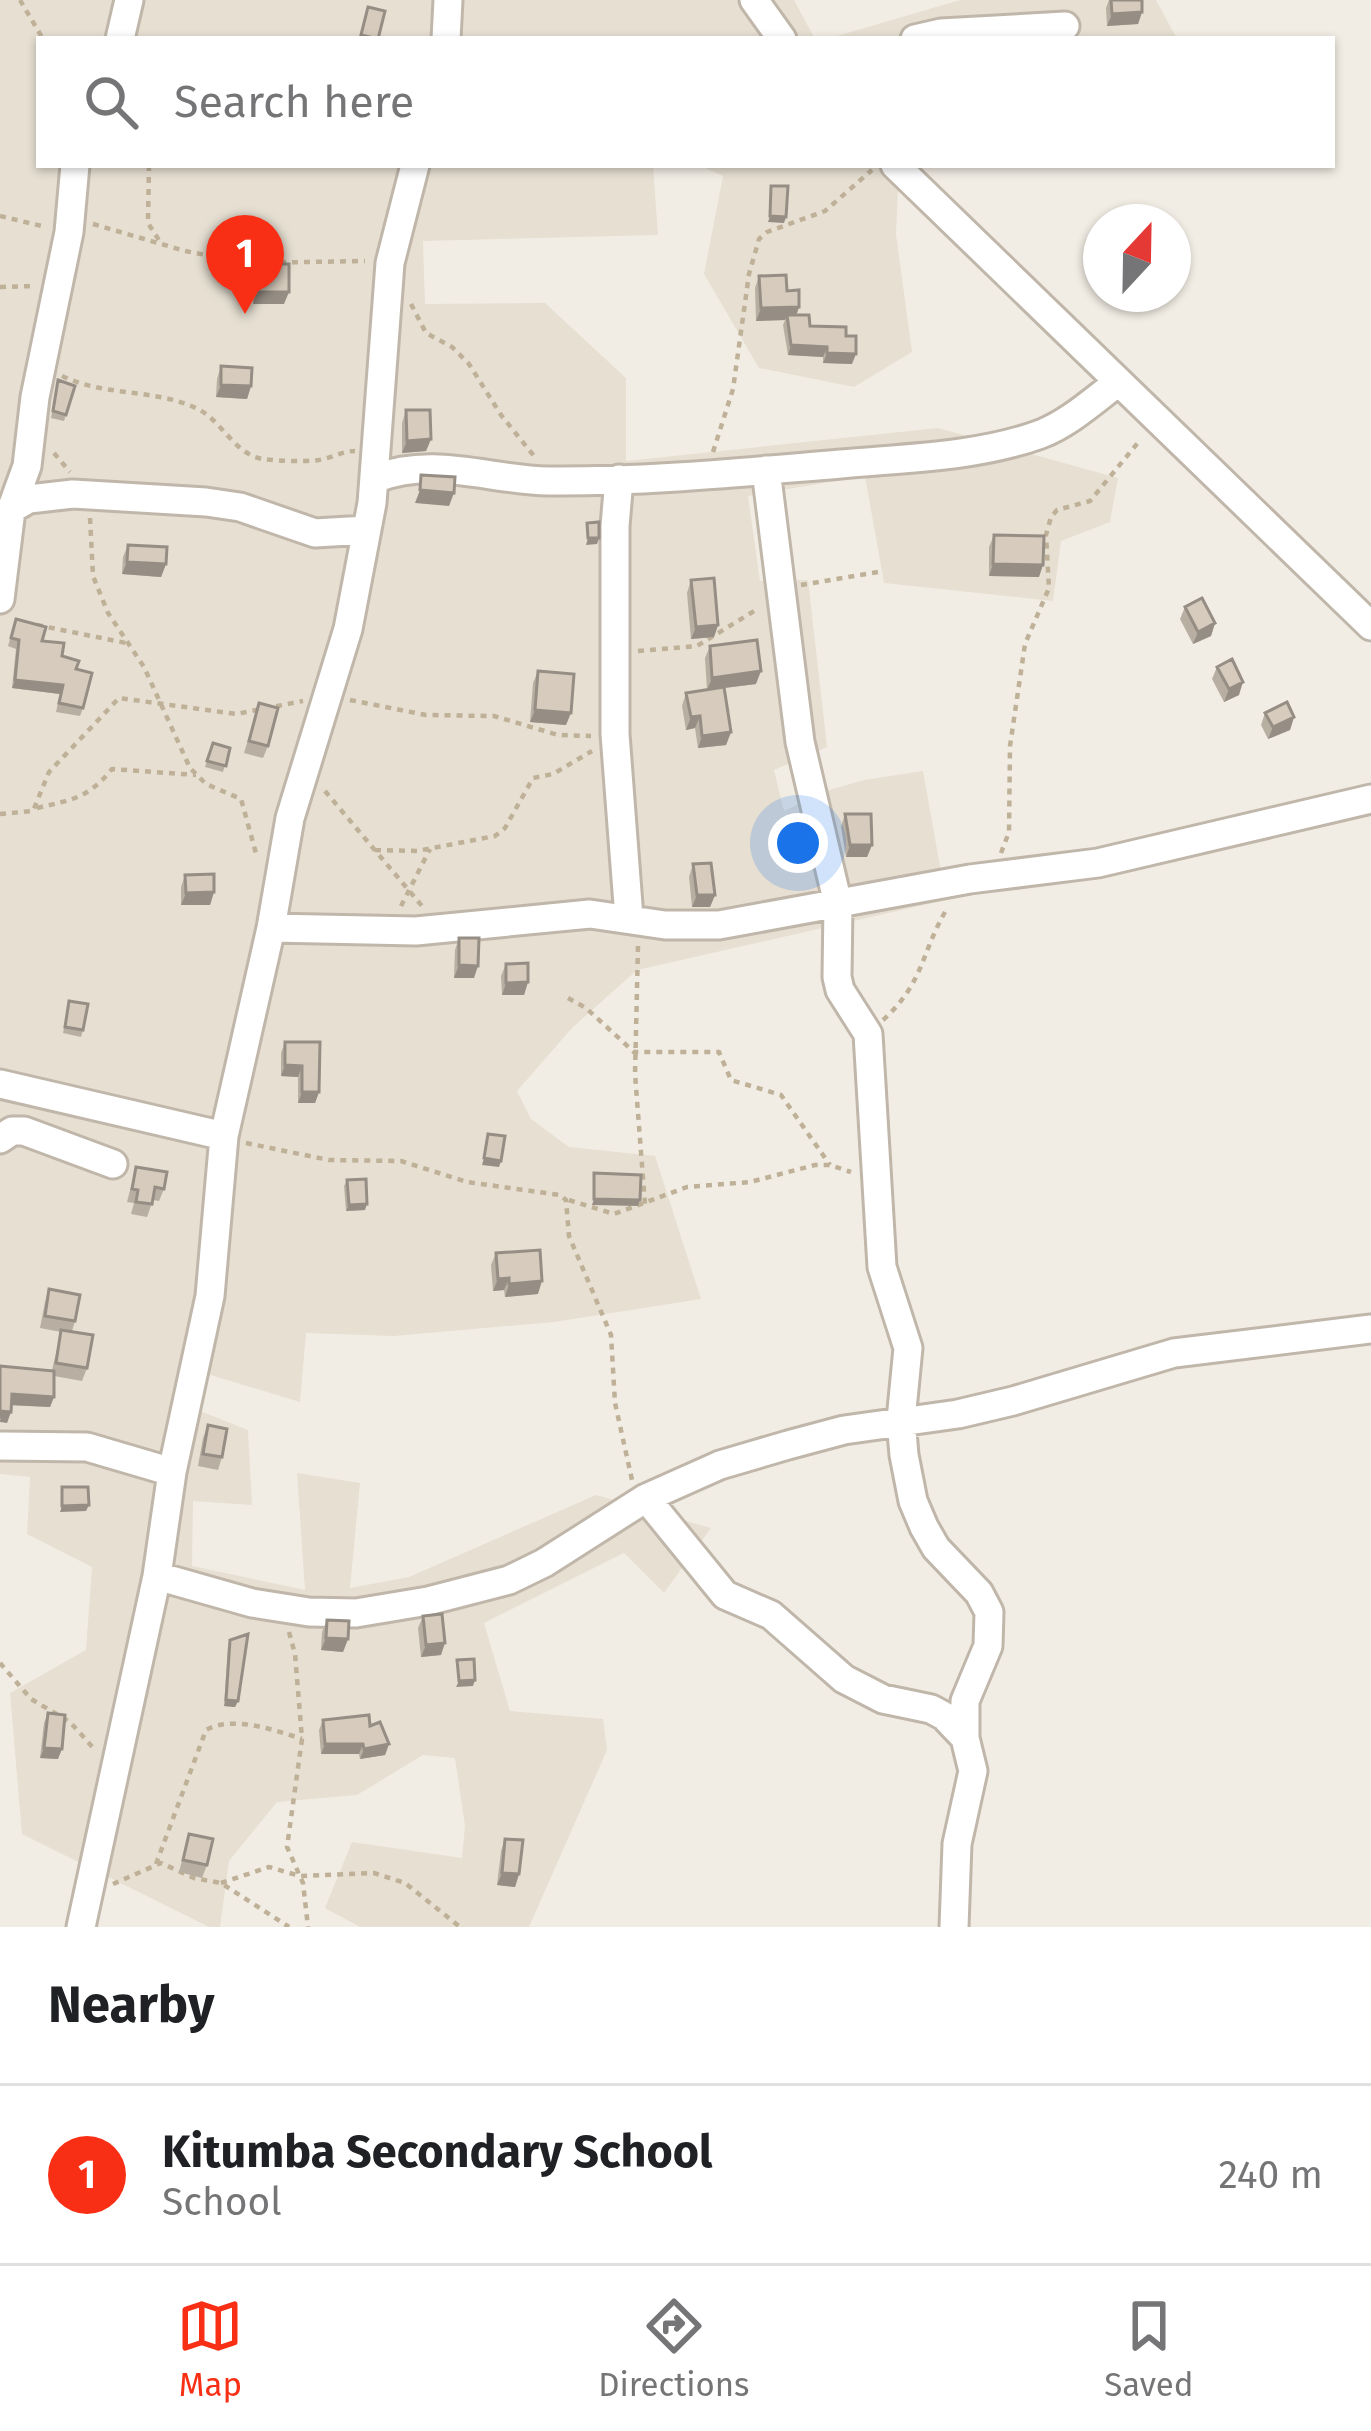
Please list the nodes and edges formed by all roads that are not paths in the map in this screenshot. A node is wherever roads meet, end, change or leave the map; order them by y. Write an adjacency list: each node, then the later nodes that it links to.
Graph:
1 (130, 0): 5 (street)
2 (754, 0): 7 (street)
3 (443, 2): 6 (street)
4 (1065, 26): 8 (street)
5 (121, 36)
6 (446, 36)
7 (780, 36)
8 (928, 36)
9 (75, 168): 16 (street)
10 (414, 168): 13 (street)
11 (898, 168): 12 (street)
12 (1117, 383): 14 (street); 19 (street)
13 (377, 468): 15 (street); 17 (street)
14 (766, 470): 15 (street); 21 (street)
15 (619, 479): 22 (street)
16 (5, 512): 17 (street); 18 (street)
17 (366, 530): 23 (street)
18 (0, 599)
19 (1371, 626)
20 (1371, 799): 21 (street)
21 (838, 904): 22 (street); 29 (street)
22 (628, 918): 23 (street)
23 (271, 928): 25 (street)
24 (0, 1084): 25 (street)
25 (224, 1136): 31 (street)
26 (0, 1139): 27 (street)
27 (113, 1164)
28 (1371, 1329): 29 (street)
29 (901, 1420): 32 (street); 34 (street)
30 (0, 1446): 31 (street)
31 (172, 1472): 33 (street)
32 (646, 1498): 33 (street); 34 (street)
33 (158, 1576): 35 (street)
34 (965, 1738): 36 (street)
35 (81, 1927)
36 (954, 1927)

